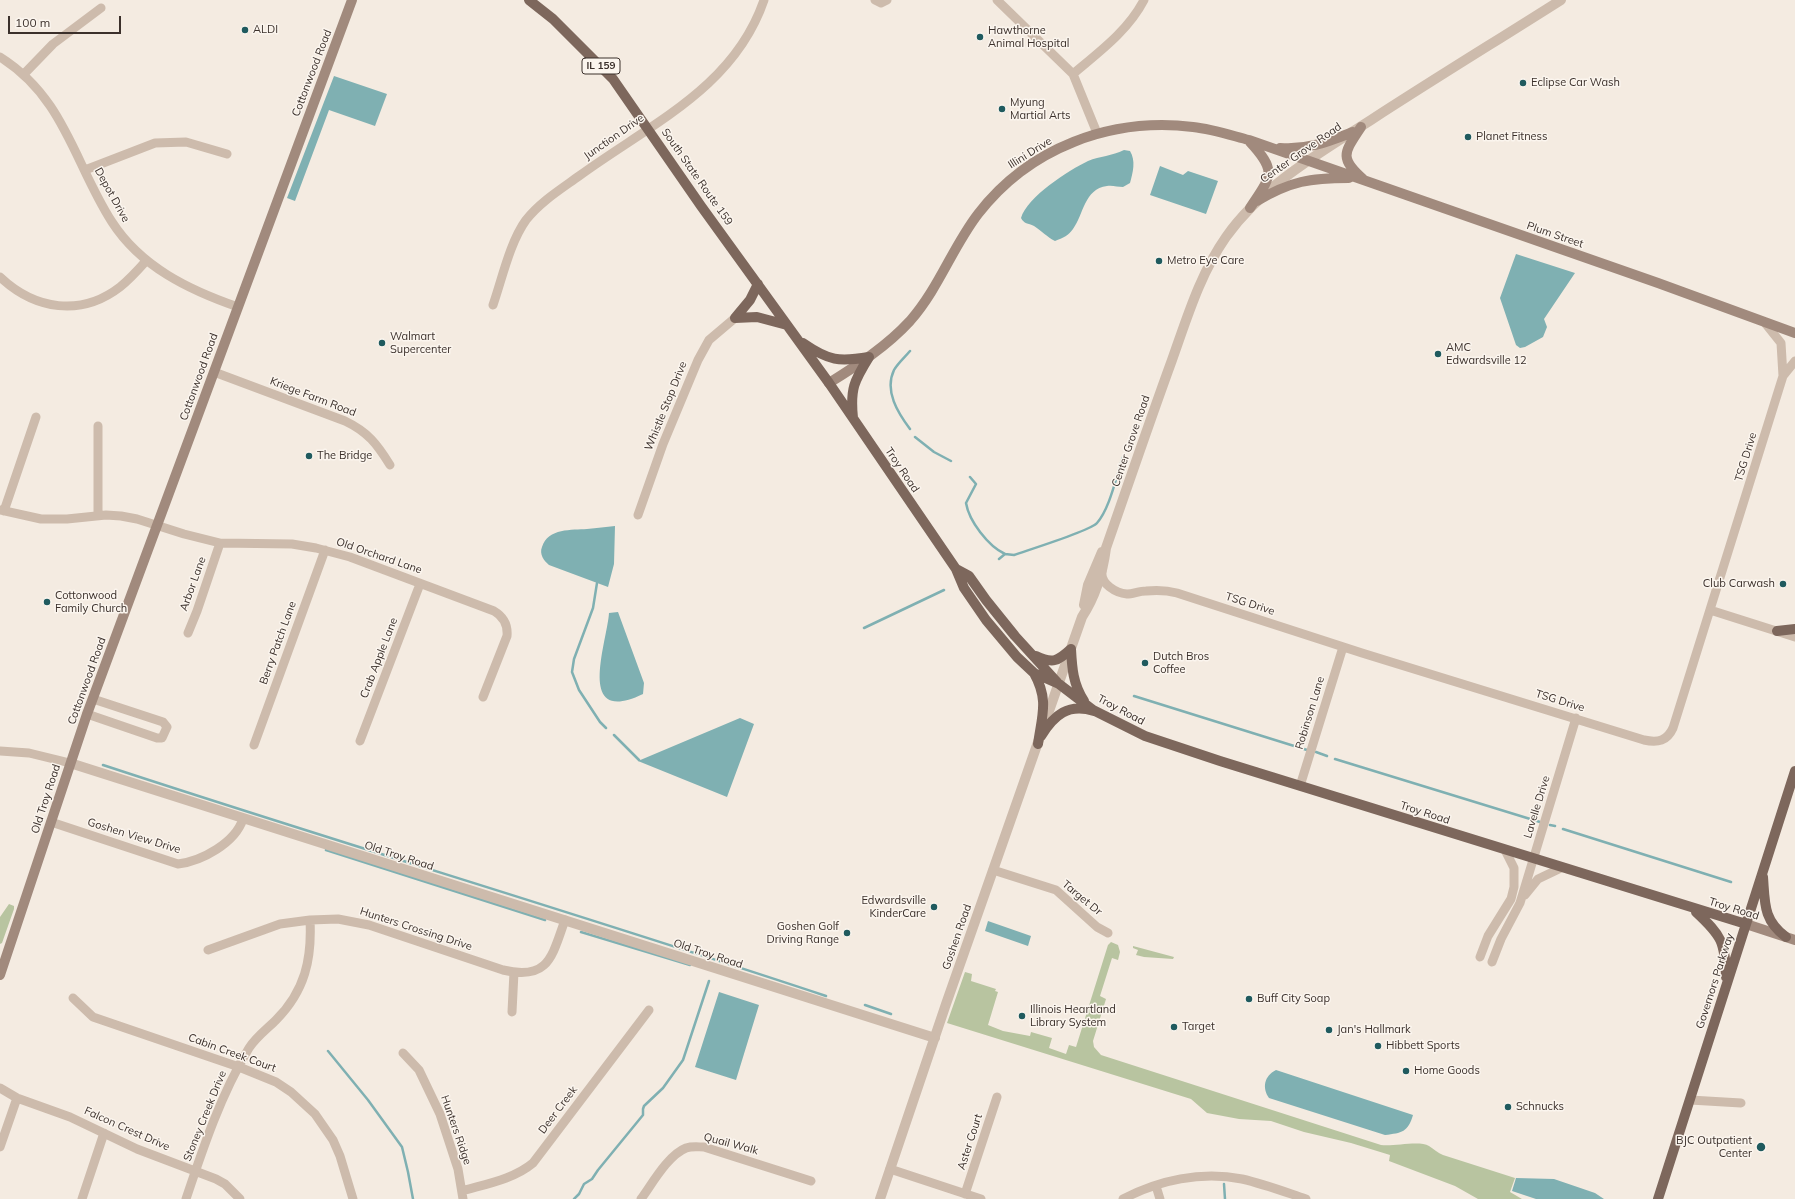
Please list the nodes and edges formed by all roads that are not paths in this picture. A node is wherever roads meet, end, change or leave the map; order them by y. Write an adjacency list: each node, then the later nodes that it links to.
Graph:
1 (352, 0): 26 (main road, Cottonwood Road)
2 (529, 0): 13 (main road, South State Route 159 / IL 159)
3 (764, 0): 13 (street, Junction Drive)
4 (875, 0): 5 (street)
5 (888, 0)
6 (998, 0): 12 (street)
7 (1144, 0): 12 (street)
8 (1561, 0): 14 (street, Center Grove Road)
9 (101, 8): 11 (street)
10 (0, 57): 11 (street, Depot Drive)
11 (24, 74): 19 (street, Depot Drive)
12 (1073, 74): 15 (street)
13 (648, 128): 24 (main road, South State Route 159 / IL 159); 25 (street, Junction Drive)
14 (1357, 129): 16 (main road); 18 (street, Center Grove Road); 20 (main road)
15 (1097, 133): 16 (main road, Illini Drive); 32 (main road, Illini Drive)
16 (1249, 140): 18 (main road, Illini Drive); 21 (main road)
17 (227, 154): 19 (street)
18 (1308, 161): 20 (main road, Plum Street); 21 (street, Center Grove Road)
19 (85, 170): 22 (street, Depot Drive)
20 (1362, 180): 21 (main road); 28 (main road, Plum Street)
21 (1254, 204): 46 (street, Center Grove Road)
22 (146, 260): 23 (street); 26 (street, Depot Drive)
23 (0, 277)
24 (758, 284): 27 (main road, Whistle Stop Drive); 29 (main road, South State Route 159 / IL 159)
25 (493, 305)
26 (238, 307): 34 (main road, Cottonwood Road)
27 (735, 318): 29 (main road); 43 (street, Whistle Stop Drive)
28 (1765, 323): 30 (main road, Plum Street); 35 (street, TSG Drive)
29 (787, 325): 31 (main road, South State Route 159 / IL 159)
30 (1795, 333)
31 (798, 340): 32 (main road); 36 (main road, South State Route 159 / IL 159)
32 (869, 357): 36 (main road, Illini Drive); 38 (main road)
33 (1795, 362): 35 (street, TSG Drive)
34 (214, 372): 40 (street, Kriege Farm Road); 44 (main road, Cottonwood Road)
35 (1783, 376): 51 (street, TSG Drive)
36 (828, 384): 38 (main road, Troy Road)
37 (36, 417): 41 (street)
38 (854, 420): 49 (main road, Troy Road)
39 (98, 426): 42 (street)
40 (390, 464)
41 (2, 511): 42 (street, Old Orchard Lane)
42 (98, 515): 44 (street, Old Orchard Lane)
43 (638, 516)
44 (157, 524): 45 (street, Old Orchard Lane); 63 (main road, Cottonwood Road)
45 (220, 543): 47 (street, Old Orchard Lane); 55 (street, Arbor Lane)
46 (1106, 548): 48 (street, Center Grove Road); 52 (street, Center Grove Road)
47 (325, 550): 50 (street, Old Orchard Lane); 70 (street, Berry Patch Lane)
48 (1104, 561): 52 (street, Center Grove Road); 57 (street, TSG Drive)
49 (956, 569): 59 (main road, Troy Road); 60 (main road, Troy Road)
50 (420, 584): 62 (street, Old Orchard Lane); 68 (street, Crab Apple Lane)
51 (1710, 610): 54 (street); 67 (street, TSG Drive)
52 (1082, 617): 58 (street, Center Grove Road)
53 (1795, 629): 54 (main road)
54 (1777, 631): 56 (street)
55 (188, 633)
56 (1795, 637)
57 (1343, 647): 67 (street, TSG Drive); 74 (street, Robinson Lane)
58 (1071, 649): 59 (main road); 61 (street, Center Grove Road); 64 (main road)
59 (1031, 653): 61 (main road, Troy Road)
60 (1034, 673): 61 (main road, Troy Road); 69 (main road)
61 (1059, 684): 64 (main road, Troy Road); 69 (street, Goshen Road)
62 (483, 697)
63 (93, 699): 66 (main road, Cottonwood Road); 66 (street)
64 (1088, 706): 65 (main road, Troy Road)
65 (1098, 713): 69 (main road); 74 (main road, Troy Road)
66 (87, 714): 72 (main road, Cottonwood Road)
67 (1576, 718): 78 (street, Lavelle Drive)
68 (360, 741)
69 (1039, 741): 80 (street, Goshen Road)
70 (254, 745)
71 (0, 751): 72 (street)
72 (70, 763): 75 (street, Old Troy Road); 76 (main road, Old Troy Road)
73 (1795, 770): 81 (main road, Governors Parkway)
74 (1300, 786): 77 (main road, Troy Road)
75 (243, 819): 76 (street, Goshen View Drive); 85 (street, Old Troy Road)
76 (51, 822): 93 (main road, Old Troy Road)
77 (1505, 850): 78 (main road, Troy Road); 90 (street)
78 (1534, 860): 79 (main road, Troy Road); 82 (street, Lavelle Drive)
79 (1561, 868): 82 (street, Lavelle Drive); 83 (main road, Troy Road)
80 (994, 870): 87 (street, Target Dr); 98 (street, Goshen Road)
81 (1762, 872): 86 (main road, Governors Parkway); 88 (main road)
82 (1520, 903): 91 (street, Lavelle Drive)
83 (1693, 909): 86 (main road, Troy Road); 94 (main road)
84 (310, 920): 89 (street, Hunters Crossing Drive); 92 (street, Hunters Crossing Drive); 100 (street, Stoney Creek Drive)
85 (565, 920): 92 (street, Hunters Crossing Drive); 98 (street, Old Troy Road)
86 (1746, 924): 88 (main road, Troy Road); 94 (main road, Governors Parkway)
87 (1108, 933)
88 (1791, 938)
89 (208, 950)
90 (1480, 957)
91 (1492, 962)
92 (514, 972): 97 (street)
93 (0, 975)
94 (1726, 986): 104 (main road, Governors Parkway)
95 (73, 998): 100 (street, Cabin Creek Court)
96 (649, 1010): 113 (street, Deer Creek)
97 (512, 1012)
98 (935, 1038): 108 (street, Goshen Road)
99 (403, 1053): 113 (street, Hunters Ridge)
100 (239, 1066): 109 (street, Stoney Creek Drive); 118 (street, Cabin Creek Court)
101 (0, 1088): 103 (street, Falcon Crest Drive)
102 (997, 1097): 112 (street, Aster Court)
103 (17, 1098): 106 (street, Falcon Crest Drive); 107 (street)
104 (1690, 1100): 105 (street); 114 (main road, Governors Parkway)
105 (1741, 1104)
106 (104, 1133): 109 (street, Falcon Crest Drive); 115 (street)
107 (0, 1147)
108 (890, 1169): 112 (street); 120 (street, Goshen Road)
109 (195, 1172): 116 (street, Stoney Creek Drive); 117 (street, Falcon Crest Drive)
110 (811, 1181): 119 (street, Quail Walk)
111 (1156, 1186): 122 (street); 123 (street); 124 (street)
112 (965, 1194): 121 (street)
113 (462, 1195)
114 (1660, 1198)
115 (82, 1199)
116 (186, 1199)
117 (240, 1199)
118 (352, 1199)
119 (641, 1199)
120 (880, 1199)
121 (981, 1199)
122 (1123, 1199)
123 (1160, 1199)
124 (1306, 1199)

